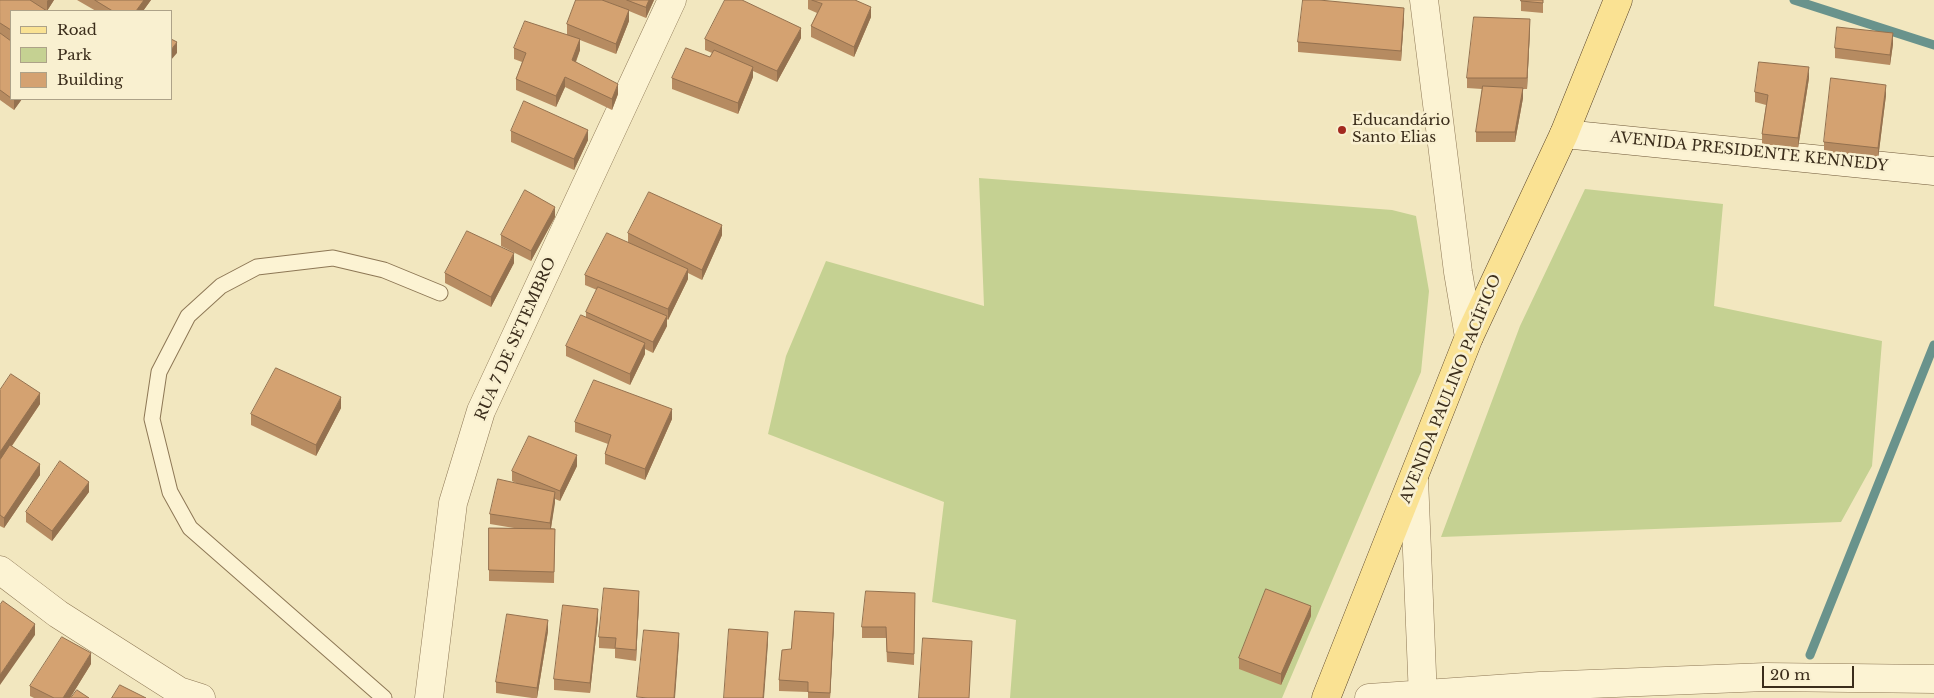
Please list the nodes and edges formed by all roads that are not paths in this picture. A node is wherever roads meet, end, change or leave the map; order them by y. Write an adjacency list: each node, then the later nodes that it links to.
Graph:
1 (672, 0): 14 (street, RUA 7 DE SETEMBRO)
2 (1424, 0): 7 (street)
3 (1618, 0): 4 (main road, AVENIDA PAULINO PACÍFICO)
4 (1564, 134): 5 (street, AVENIDA PRESIDENTE KENNEDY); 7 (main road, AVENIDA PAULINO PACÍFICO)
5 (1934, 171)
6 (440, 293): 13 (lane)
7 (1469, 336): 8 (main road, AVENIDA PAULINO PACÍFICO)
8 (1414, 478): 11 (street); 15 (main road, AVENIDA PAULINO PACÍFICO)
9 (0, 570): 12 (street)
10 (1934, 679): 11 (street)
11 (1424, 695): 16 (street)
12 (201, 698)
13 (384, 698)
14 (429, 698)
15 (1326, 698)
16 (1369, 698)

